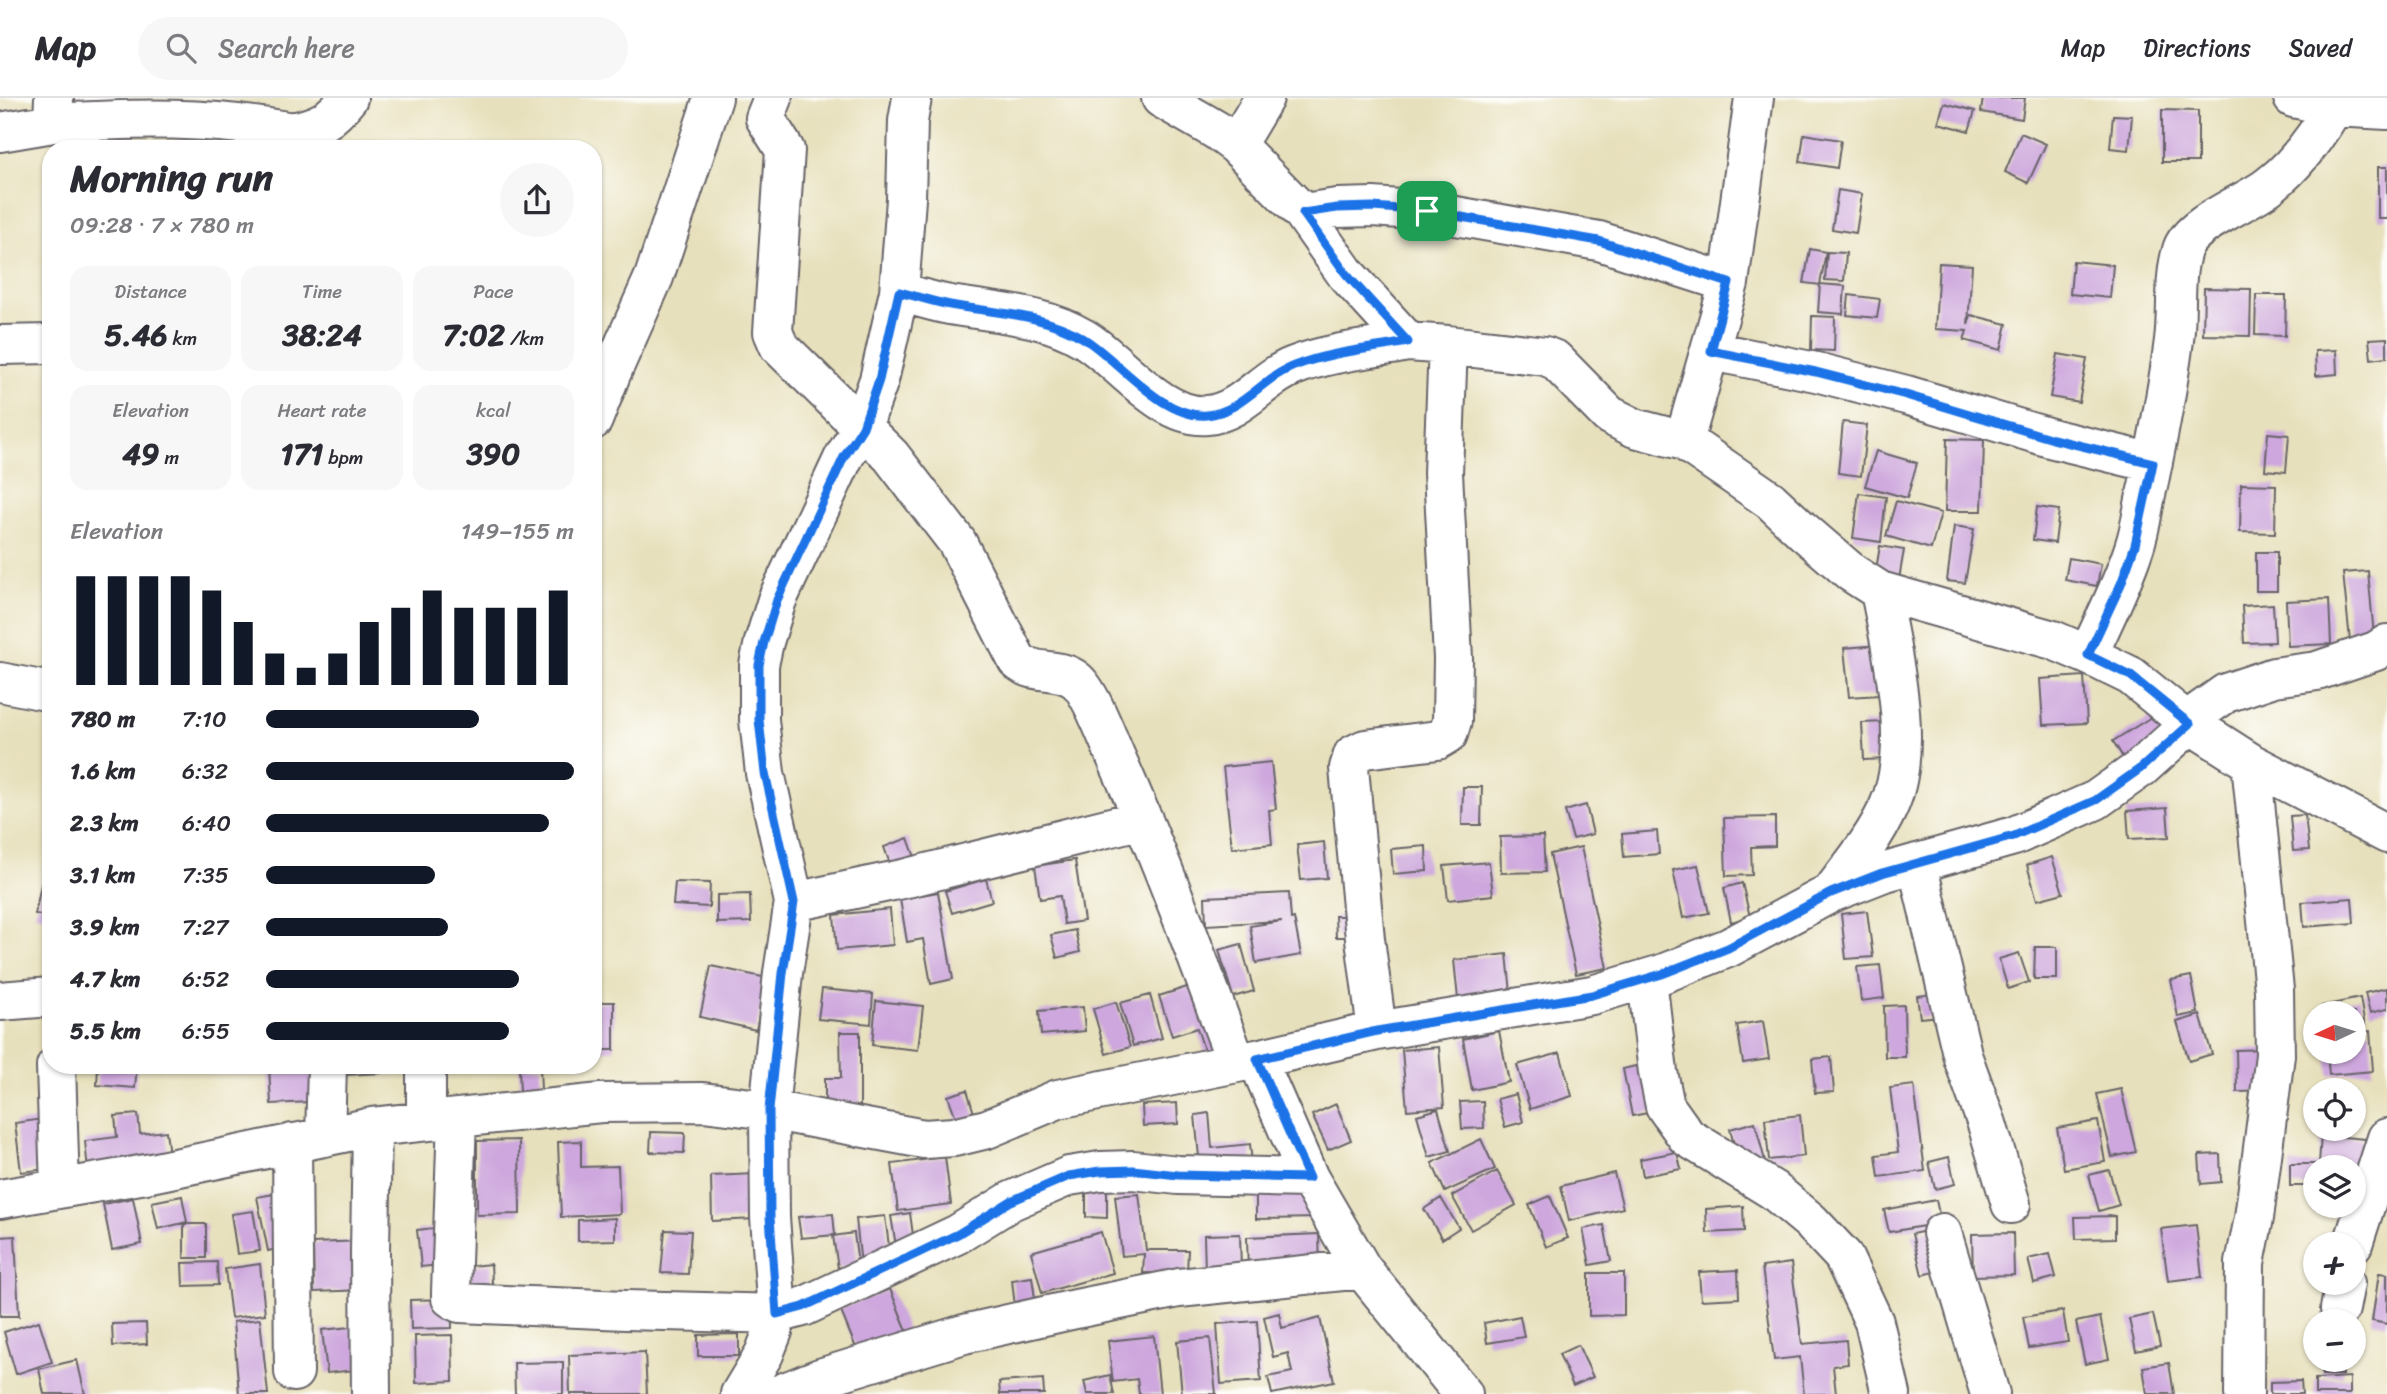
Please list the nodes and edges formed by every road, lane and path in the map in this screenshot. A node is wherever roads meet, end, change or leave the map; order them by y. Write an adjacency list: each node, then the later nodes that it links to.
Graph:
1 (348, 98): 13 (street)
2 (714, 98): 9 (street); 23 (street)
3 (912, 98): 17 (street)
4 (1161, 98): 14 (street)
5 (1264, 98): 14 (street)
6 (1754, 98): 16 (street)
7 (2293, 98): 8 (street)
8 (2336, 103): 11 (street); 26 (street)
9 (769, 108): 24 (street)
10 (53, 110): 12 (street); 13 (street)
11 (2387, 110)
12 (0, 132)
13 (290, 140)
14 (1236, 145): 15 (street)
15 (1303, 213): 16 (street); 18 (street)
16 (1729, 283): 22 (street)
17 (899, 292): 18 (street); 24 (street)
18 (1408, 342): 21 (street)
19 (42, 344): 20 (street)
20 (0, 345)
21 (1448, 345): 25 (street); 42 (street)
22 (1711, 351): 25 (street); 26 (street)
23 (602, 397)
24 (863, 427): 34 (street); 38 (street)
25 (1684, 441): 27 (street)
26 (2153, 463): 29 (street)
27 (1880, 591): 29 (street); 37 (street)
28 (2387, 644): 32 (street)
29 (2088, 655): 32 (street)
30 (0, 682): 31 (street)
31 (42, 690)
32 (2190, 724): 33 (street); 36 (street)
33 (2251, 763): 35 (street); 67 (street)
34 (1143, 819): 38 (street); 43 (street)
35 (2387, 834)
36 (1917, 863): 37 (street); 55 (street)
37 (1831, 893): 39 (street)
38 (794, 902): 47 (street)
39 (1647, 979): 42 (street); 65 (street)
40 (42, 999): 41 (street)
41 (0, 1001)
42 (1377, 1031): 43 (street)
43 (1247, 1061): 47 (street); 52 (street)
44 (55, 1074): 53 (street)
45 (325, 1074): 51 (street)
46 (428, 1074): 48 (street)
47 (769, 1110): 48 (street); 59 (street)
48 (442, 1119): 49 (street); 59 (street)
49 (372, 1127): 51 (street); 61 (street)
50 (2387, 1138): 56 (street)
51 (309, 1140): 53 (street); 60 (street)
52 (1309, 1178): 58 (street); 59 (street)
53 (60, 1188): 54 (street)
54 (0, 1199)
55 (2011, 1204)
56 (2357, 1232)
57 (1942, 1233): 66 (street)
58 (1362, 1269): 63 (street); 64 (street)
59 (777, 1314): 62 (street)
60 (294, 1372)
61 (370, 1394)
62 (740, 1394)
63 (780, 1394)
64 (1463, 1394)
65 (1891, 1394)
66 (1990, 1394)
67 (2244, 1394)

